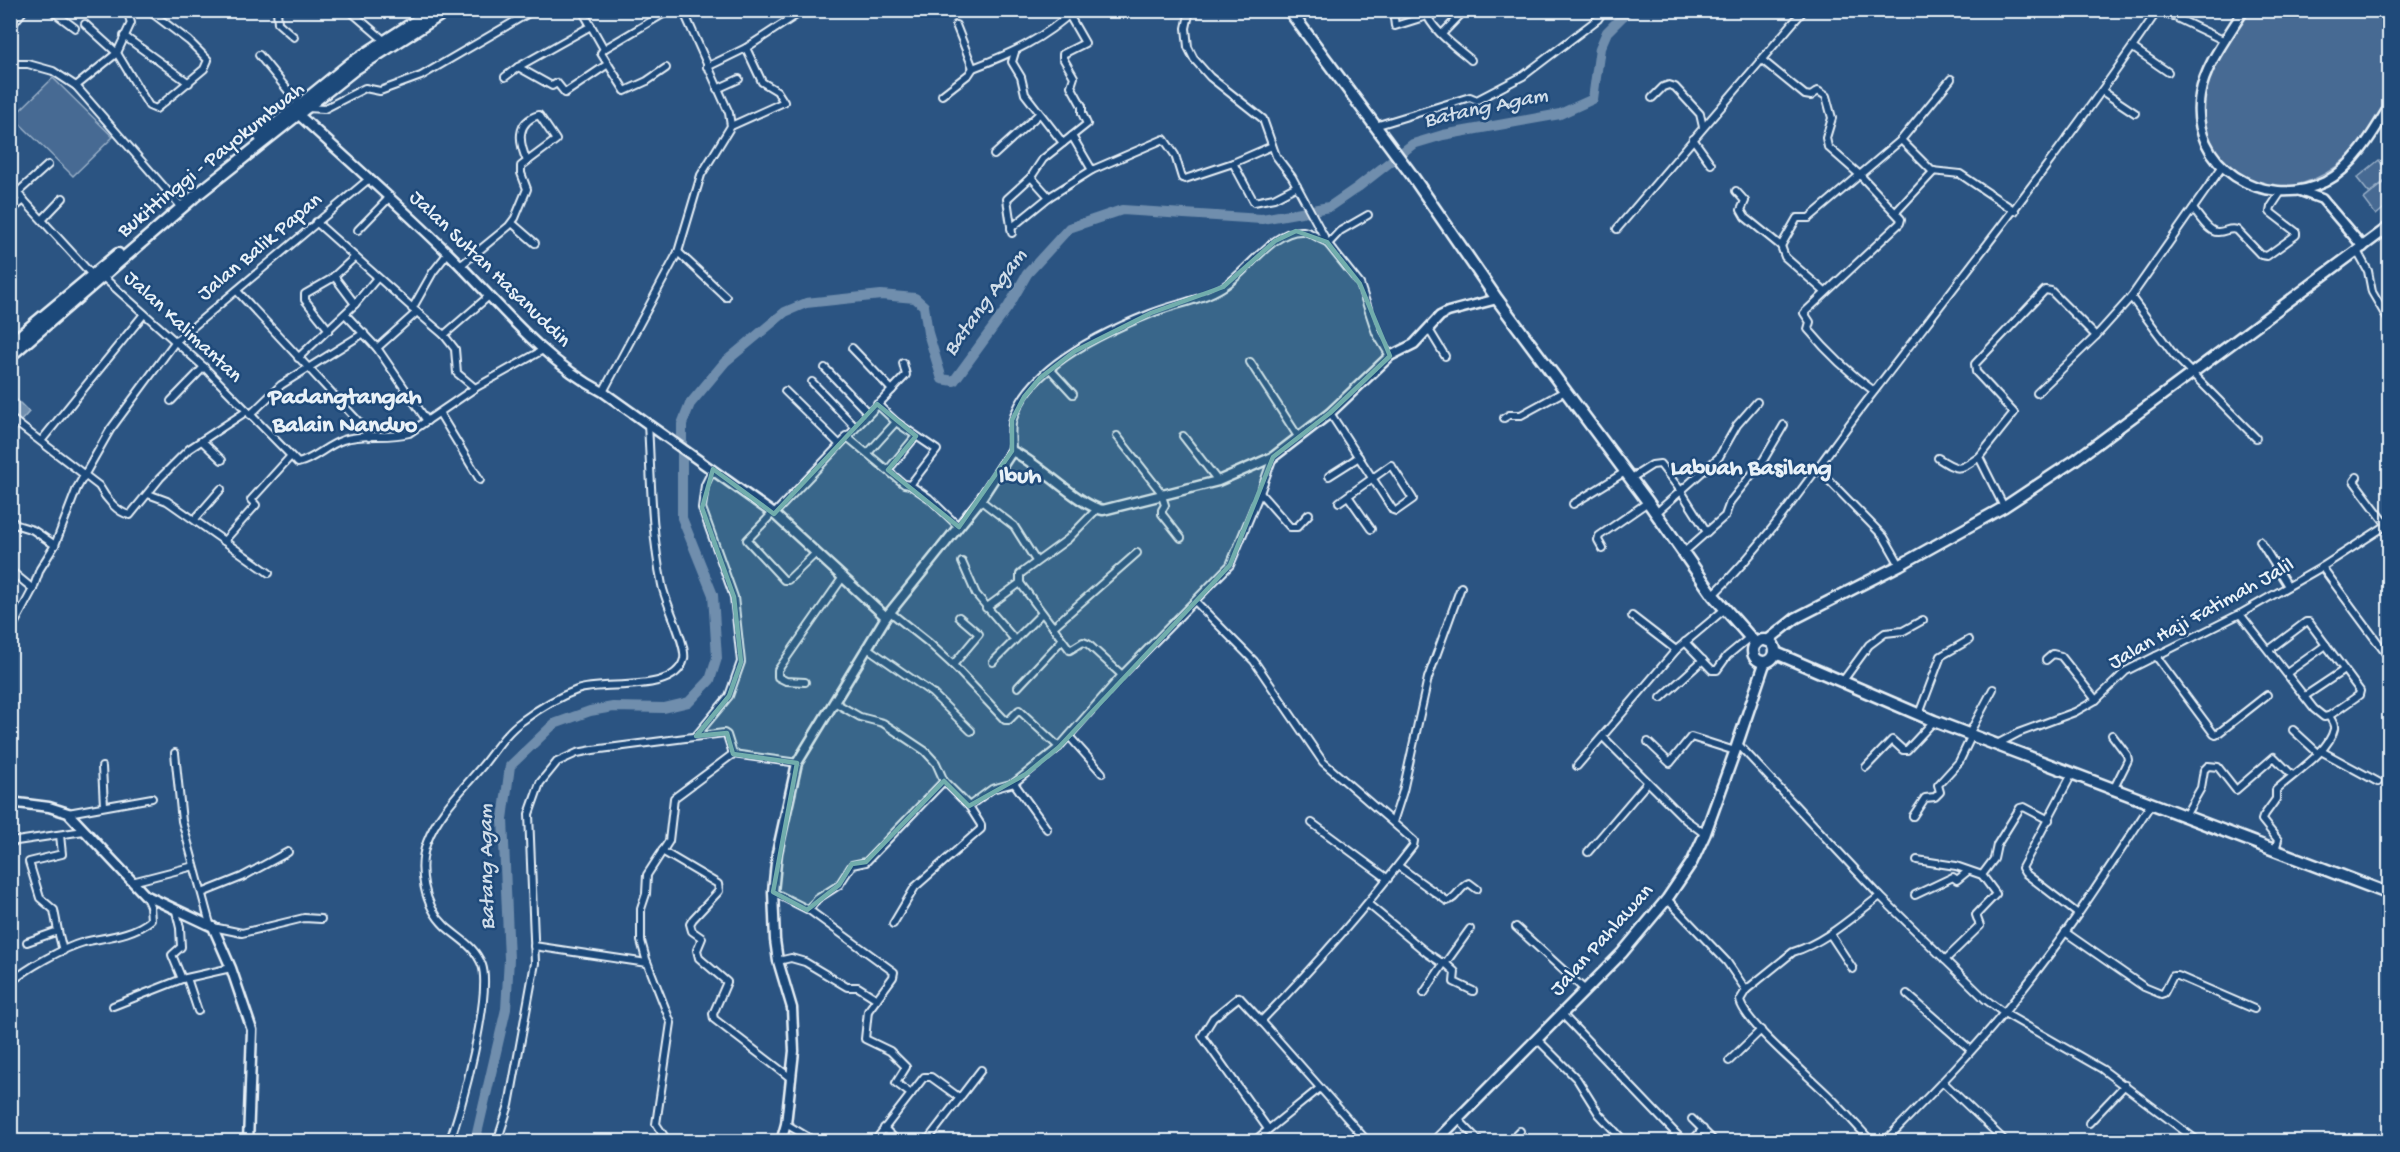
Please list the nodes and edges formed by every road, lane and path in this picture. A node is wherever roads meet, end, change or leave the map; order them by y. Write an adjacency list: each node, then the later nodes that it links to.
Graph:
1 (24, 10): 27 (street)
2 (51, 10): 28 (street)
3 (128, 10): 30 (street)
4 (148, 10): 52 (street)
5 (277, 10): 31 (street)
6 (349, 10): 32 (street)
7 (433, 10): 32 (main road, Bukittinggi - Payokumbuah)
8 (448, 10): 59 (main road, Bukittinggi - Payokumbuah)
9 (534, 10): 59 (street)
10 (582, 10): 26 (street)
11 (670, 10): 36 (street)
12 (683, 10): 45 (street)
13 (804, 10): 34 (street)
14 (1190, 10): 69 (street)
15 (1288, 10): 63 (main road)
16 (1393, 10): 23 (street)
17 (1465, 10): 29 (street)
18 (1604, 10): 63 (street)
19 (1804, 10): 41 (street)
20 (2159, 10): 33 (street); 35 (street)
21 (2244, 10): 33 (street)
22 (1072, 13): 37 (street); 65 (street)
23 (1426, 13): 29 (street)
24 (85, 24): 38 (street)
25 (956, 25): 47 (street)
26 (591, 26): 36 (street); 44 (street)
27 (10, 28)
28 (75, 28)
29 (1442, 34): 40 (street)
30 (124, 36): 38 (street); 52 (street)
31 (294, 37)
32 (385, 41): 59 (main road, Bukittinggi - Payokumbuah)
33 (2225, 41): 75 (street)
34 (746, 48): 45 (street); 62 (street)
35 (2133, 48): 48 (street); 55 (street)
36 (604, 49): 43 (street)
37 (1016, 52): 47 (street); 61 (street)
38 (117, 53): 52 (street); 53 (street)
39 (259, 55): 59 (street)
40 (1471, 60)
41 (1762, 60): 64 (street); 78 (street)
42 (10, 64): 53 (street)
43 (608, 64): 44 (street); 46 (street)
44 (518, 67): 49 (street)
45 (707, 67): 54 (street)
46 (666, 68)
47 (973, 68): 56 (street)
48 (2168, 72)
49 (505, 77)
50 (739, 79): 54 (street)
51 (1951, 79): 67 (street)
52 (189, 83)
53 (76, 86): 93 (street)
54 (717, 89): 62 (street)
55 (2102, 91): 60 (street); 96 (street)
56 (942, 95)
57 (1652, 98): 64 (street)
58 (2390, 105): 80 (street)
59 (302, 109): 81 (street, Jalan Sultan Hasanuddin); 93 (main road, Bukittinggi - Payokumbuah); 105 (main road, Bukittinggi - Payokumbuah)
60 (2134, 113)
61 (1039, 114): 68 (street); 70 (street)
62 (731, 126): 110 (street)
63 (1375, 126): 122 (main road)
64 (1703, 127): 66 (street)
65 (1072, 136): 68 (street); 76 (street)
66 (1694, 139): 73 (street); 103 (street)
67 (1901, 140): 77 (street); 78 (street)
68 (1063, 143): 79 (street)
69 (1272, 146): 72 (street); 83 (street)
70 (994, 155)
71 (527, 161): 71 (street); 101 (street)
72 (1233, 163): 76 (street); 83 (street)
73 (1711, 164)
74 (48, 165): 86 (street)
75 (2222, 167): 87 (street); 94 (street)
76 (1092, 170): 88 (street)
77 (1934, 171): 96 (street); 97 (street)
78 (1861, 176): 97 (street); 108 (street)
79 (1031, 177): 88 (street); 88 (street)
80 (2333, 177): 85 (street); 92 (street)
81 (369, 179): 90 (street, Jalan Sultan Hasanuddin); 100 (street, Jalan Balik Papan)
82 (10, 185): 86 (street, Jalan Kalimantan)
83 (1297, 186): 107 (street)
84 (1736, 191): 108 (street)
85 (2296, 191): 87 (street); 92 (street)
86 (17, 192): 91 (street, Jalan Kalimantan)
87 (2281, 192): 94 (street)
88 (1049, 197)
89 (63, 198): 99 (street)
90 (389, 198): 104 (street); 111 (street, Jalan Sultan Hasanuddin)
91 (24, 200): 95 (street); 99 (street, Jalan Kalimantan)
92 (2326, 202): 109 (street)
93 (178, 203): 105 (main road, Bukittinggi - Payokumbuah)
94 (2193, 209): 121 (street)
95 (10, 211)
96 (2015, 211): 154 (street)
97 (1896, 212): 118 (street)
98 (1368, 215): 107 (street)
99 (43, 219): 115 (street, Jalan Kalimantan)
100 (316, 222): 112 (street); 117 (street, Jalan Balik Papan)
101 (512, 223): 106 (street); 113 (street)
102 (2390, 226): 109 (main road)
103 (1617, 229)
104 (358, 230)
105 (144, 236): 115 (main road, Bukittinggi - Payokumbuah)
106 (535, 243)
107 (1328, 243): 139 (street); 147 (street)
108 (1781, 246): 118 (street)
109 (2360, 249): 127 (street); 148 (main road)
110 (678, 252): 120 (street); 155 (street)
111 (448, 253): 113 (street, Jalan Sultan Hasanuddin); 124 (street)
112 (356, 257): 114 (street); 116 (street)
113 (460, 266): 119 (street, Jalan Sultan Hasanuddin)
114 (334, 276): 123 (street); 129 (street)
115 (98, 277): 126 (street, Jalan Kalimantan); 134 (main road, Bukittinggi - Payokumbuah); 138 (main road, Bukittinggi - Payokumbuah)
116 (377, 278): 123 (street); 124 (street)
117 (237, 291): 133 (street, Jalan Balik Papan); 141 (street)
118 (1825, 292): 154 (street)
119 (489, 296): 131 (street); 137 (street, Jalan Sultan Hasanuddin)
120 (726, 297)
121 (2131, 297): 132 (street); 148 (street)
122 (1497, 298): 128 (street); 153 (main road)
123 (355, 304): 125 (street)
124 (414, 310): 131 (street); 135 (street)
125 (345, 314): 129 (street); 130 (street)
126 (144, 315): 133 (street, Jalan Kalimantan); 179 (street)
127 (2390, 323)
128 (1428, 328): 139 (street); 140 (street)
129 (328, 330): 141 (street)
130 (364, 333): 135 (street); 145 (street)
131 (444, 335): 150 (street)
132 (2096, 336): 156 (street); 187 (street)
133 (176, 342): 144 (street, Jalan Kalimantan); 193 (street, Jalan Balik Papan)
134 (10, 344)
135 (377, 348): 167 (street)
136 (852, 348): 151 (street)
137 (543, 350): 150 (street); 155 (street, Jalan Sultan Hasanuddin)
138 (10, 356)
139 (1390, 356): 163 (street)
140 (1445, 356)
141 (298, 358): 145 (street)
142 (1250, 362): 177 (street)
143 (903, 363): 151 (street)
144 (204, 367): 158 (street); 161 (street, Jalan Kalimantan)
145 (308, 368): 161 (street); 176 (street)
146 (825, 368): 162 (street)
147 (1050, 369): 157 (street); 182 (street)
148 (2193, 374): 178 (street); 211 (main road)
149 (812, 382): 171 (street)
150 (476, 388): 164 (street)
151 (892, 390): 160 (street)
152 (786, 391): 181 (street)
153 (1564, 391): 166 (street); 194 (main road)
154 (1874, 391): 191 (street)
155 (603, 392): 169 (street, Jalan Sultan Hasanuddin)
156 (2037, 393)
157 (1073, 394)
158 (171, 401)
159 (1757, 402): 202 (street)
160 (877, 404): 162 (street); 168 (street)
161 (248, 413): 180 (street); 184 (street, Jalan Kalimantan)
162 (868, 413): 171 (street)
163 (1330, 413): 177 (street); 186 (street)
164 (440, 414): 167 (street); 198 (street)
165 (10, 418): 179 (street)
166 (1504, 418)
167 (427, 421): 176 (street)
168 (896, 422): 173 (street); 183 (street)
169 (648, 423): 190 (street, Jalan Sultan Hasanuddin); 404 (street)
170 (1784, 425): 221 (street)
171 (855, 427): 172 (street)
172 (846, 436): 181 (street); 183 (street)
173 (916, 436): 192 (street); 200 (street)
174 (1117, 436): 205 (street)
175 (1183, 436): 199 (street)
176 (369, 437): 184 (street)
177 (1299, 438): 185 (street)
178 (2256, 438)
179 (41, 441): 193 (street)
180 (202, 441): 189 (street); 204 (street)
181 (838, 444): 214 (street)
182 (1012, 451): 207 (street); 212 (street)
183 (868, 453): 192 (street)
184 (290, 457): 223 (street)
185 (1273, 457): 199 (street); 203 (street)
186 (1359, 457): 195 (street); 197 (street)
187 (1979, 457): 188 (street); 211 (street)
188 (1938, 458)
189 (222, 460)
190 (713, 469): 214 (street, Jalan Sultan Hasanuddin); 289 (street)
191 (1818, 469): 232 (street); 241 (street)
192 (888, 470): 200 (street)
193 (85, 475): 204 (street); 225 (street, Jalan Balik Papan)
194 (1627, 475): 202 (street); 209 (main road); 210 (street)
195 (1329, 476)
196 (2357, 477): 218 (street)
197 (1372, 478): 197 (street); 206 (street)
198 (480, 480)
199 (1218, 481): 205 (street)
200 (910, 485): 219 (street)
201 (221, 489): 217 (street)
202 (1681, 491): 213 (street); 221 (street)
203 (1260, 493): 215 (street); 242 (street)
204 (148, 494): 217 (street)
205 (1163, 496): 212 (street); 222 (street)
206 (1348, 496): 208 (street); 220 (street)
207 (980, 500): 219 (street); 230 (street)
208 (1339, 502)
209 (1648, 502): 213 (main road); 226 (street)
210 (1573, 504)
211 (2004, 507): 232 (main road)
212 (1097, 509): 230 (street)
213 (1656, 513): 228 (main road)
214 (774, 514): 229 (street, Jalan Sultan Hasanuddin); 229 (street)
215 (1310, 514)
216 (10, 519): 225 (street)
217 (195, 519): 223 (street)
218 (2388, 524): 233 (street, Jalan Haji Fatimah Jalil)
219 (959, 527): 246 (street)
220 (1371, 529)
221 (1707, 532): 228 (street)
222 (1181, 538)
223 (224, 541): 235 (street)
224 (2260, 541): 238 (street)
225 (56, 545): 240 (street, Jalan Balik Papan)
226 (1603, 549)
227 (1137, 553): 251 (street)
228 (1683, 553): 241 (main road)
229 (815, 554): 236 (street, Jalan Sultan Hasanuddin)
230 (1036, 561): 237 (street)
231 (962, 562): 243 (street)
232 (1900, 566): 255 (main road)
233 (2322, 567): 238 (street, Jalan Haji Fatimah Jalil); 264 (street)
234 (10, 570): 240 (street)
235 (269, 573)
236 (843, 578): 246 (street, Jalan Sultan Hasanuddin); 273 (street)
237 (1020, 583): 243 (street); 245 (street)
238 (2289, 586): 247 (street, Jalan Haji Fatimah Jalil)
239 (1461, 587): 320 (street)
240 (33, 590): 252 (street, Jalan Balik Papan)
241 (1713, 595): 244 (main road)
242 (1195, 601): 272 (street); 320 (street)
243 (986, 608): 253 (street)
244 (1725, 609): 255 (main road); 257 (street)
245 (1042, 613): 251 (street); 253 (street)
246 (888, 614): 259 (street); 269 (street)
247 (2240, 614): 261 (street); 263 (street, Jalan Haji Fatimah Jalil)
248 (959, 616): 269 (street)
249 (1632, 616): 260 (street)
250 (1923, 620): 274 (street)
251 (1053, 627): 254 (street)
252 (10, 632)
253 (1015, 640): 267 (street)
254 (1062, 640): 272 (street); 275 (street)
255 (1758, 640): 262 (main road); 265 (street); 268 (main road)
256 (1969, 640): 282 (street)
257 (1685, 642): 260 (street); 265 (street)
258 (2326, 645): 261 (street); 270 (street); 271 (street)
259 (866, 647): 281 (street); 286 (street)
260 (1676, 650): 291 (street)
261 (2269, 650): 271 (street)
262 (1776, 653): 268 (main road); 274 (main road)
263 (2156, 656): 277 (street); 280 (street, Jalan Haji Fatimah Jalil)
264 (2390, 659)
265 (1703, 660): 279 (street)
266 (2046, 660): 280 (street)
267 (993, 662)
268 (1765, 662): 295 (main road, Jalan Pahlawan)
269 (952, 666): 294 (street)
270 (2344, 670): 278 (street); 283 (street)
271 (2287, 673): 278 (street)
272 (1122, 675): 290 (street)
273 (805, 682)
274 (1842, 682): 282 (main road)
275 (1018, 687)
276 (1993, 689): 287 (street)
277 (2267, 695)
278 (2305, 696): 283 (street)
279 (1661, 698)
280 (2096, 700): 293 (street, Jalan Haji Fatimah Jalil)
281 (834, 702): 299 (street); 306 (street)
282 (1919, 714): 284 (main road)
283 (2329, 716): 296 (street)
284 (1934, 721): 287 (main road); 302 (street)
285 (2293, 730): 296 (street)
286 (971, 732)
287 (1971, 734): 293 (main road); 317 (street)
288 (2112, 735): 310 (street)
289 (696, 736): 298 (street); 359 (street)
290 (1069, 736): 294 (street); 303 (street)
291 (1602, 737): 300 (street); 309 (street)
292 (1648, 742): 295 (street)
293 (1996, 744): 304 (main road)
294 (1059, 747): 308 (street)
295 (1736, 747): 324 (main road, Jalan Pahlawan); 344 (street)
296 (2320, 752): 305 (street); 307 (street)
297 (175, 753): 332 (street)
298 (733, 754): 299 (street); 328 (street)
299 (798, 763): 339 (street)
300 (1577, 766)
301 (102, 767): 314 (street)
302 (1866, 767)
303 (1102, 773)
304 (2072, 774): 310 (main road); 319 (street)
305 (2292, 775): 318 (street); 327 (street)
306 (944, 781): 315 (street); 348 (street)
307 (2378, 782)
308 (1014, 783): 315 (street); 322 (street)
309 (1647, 783): 324 (street); 330 (street)
310 (2113, 790): 313 (main road)
311 (152, 798): 314 (street)
312 (10, 802): 316 (street)
313 (2151, 804): 318 (main road); 349 (street)
314 (104, 806): 316 (street)
315 (969, 806): 351 (street)
316 (68, 813): 323 (street)
317 (1913, 816)
318 (2185, 816): 327 (main road)
319 (2049, 820): 335 (street); 349 (street)
320 (1393, 822): 333 (street)
321 (1312, 823): 336 (street)
322 (1047, 829)
323 (84, 831): 325 (street); 337 (street)
324 (1705, 834): 345 (main road, Jalan Pahlawan)
325 (60, 836): 326 (street); 355 (street)
326 (10, 842)
327 (2275, 850): 341 (main road)
328 (663, 851): 363 (street); 388 (street)
329 (288, 852): 340 (street)
330 (1588, 852)
331 (1917, 861): 334 (street)
332 (194, 866): 337 (street); 340 (street)
333 (1398, 866): 336 (street); 338 (street)
334 (1968, 870): 335 (street); 343 (street)
335 (1982, 875): 361 (street)
336 (1388, 879): 346 (street)
337 (132, 882): 342 (street)
338 (1477, 889)
339 (773, 892): 348 (street); 362 (street)
340 (202, 893): 352 (street)
341 (2390, 894)
342 (145, 895): 347 (street); 360 (street)
343 (1915, 895)
344 (1880, 896): 357 (street); 361 (street)
345 (1666, 899): 371 (main road, Jalan Pahlawan); 372 (street)
346 (1368, 904): 364 (street); 382 (street)
347 (176, 910): 352 (street); 369 (street)
348 (809, 910): 376 (street)
349 (2078, 914): 356 (street)
350 (321, 919): 352 (street)
351 (893, 924)
352 (211, 925): 365 (street)
353 (1516, 927): 371 (street)
354 (1470, 929): 364 (street)
355 (58, 931): 358 (street); 360 (street)
356 (2065, 932): 378 (street); 380 (street)
357 (1830, 934): 366 (street); 372 (street)
358 (27, 942)
359 (534, 946): 363 (street); 405 (street)
360 (63, 951): 368 (street)
361 (1946, 960): 380 (street)
362 (778, 961): 376 (street); 388 (street)
363 (647, 963): 406 (street)
364 (1444, 963): 373 (street); 374 (street)
365 (231, 968): 369 (street); 403 (street)
366 (1853, 969)
367 (10, 970): 368 (street)
368 (16, 978): 370 (street)
369 (185, 979): 377 (street); 379 (street)
370 (10, 983)
371 (1584, 989): 381 (main road, Jalan Pahlawan)
372 (1746, 990): 383 (street)
373 (1473, 991)
374 (1424, 993)
375 (1907, 994): 385 (street)
376 (877, 999): 392 (street)
377 (113, 1006)
378 (2254, 1009)
379 (198, 1011)
380 (2004, 1013): 385 (street); 390 (street)
381 (1562, 1014): 384 (main road, Jalan Pahlawan); 418 (street)
382 (1263, 1023): 391 (street); 399 (street)
383 (1761, 1030): 386 (street); 421 (street)
384 (1537, 1039): 394 (main road, Jalan Pahlawan); 417 (street)
385 (1971, 1050): 389 (street)
386 (1729, 1061)
387 (981, 1070): 393 (street)
388 (792, 1080): 397 (street)
389 (1943, 1082): 422 (street); 423 (street)
390 (2126, 1085): 396 (street); 402 (street)
391 (1320, 1088): 399 (street); 413 (street)
392 (911, 1094): 393 (street); 398 (street)
393 (960, 1098): 411 (street)
394 (1458, 1119): 414 (main road, Jalan Pahlawan); 415 (street)
395 (1692, 1119): 400 (street)
396 (2089, 1123)
397 (786, 1124): 407 (street); 408 (street)
398 (885, 1128): 409 (street); 410 (street)
399 (1268, 1129): 412 (street)
400 (1703, 1129): 419 (street); 420 (street)
401 (1520, 1131): 416 (street)
402 (2195, 1140)
403 (248, 1142)
404 (449, 1142)
405 (497, 1142)
406 (668, 1142)
407 (781, 1142)
408 (816, 1142)
409 (874, 1142)
410 (898, 1142)
411 (926, 1142)
412 (1253, 1142)
413 (1368, 1142)
414 (1435, 1142)
415 (1480, 1142)
416 (1509, 1142)
417 (1625, 1142)
418 (1684, 1142)
419 (1691, 1142)
420 (1715, 1142)
421 (1872, 1142)
422 (1884, 1142)
423 (2006, 1142)

